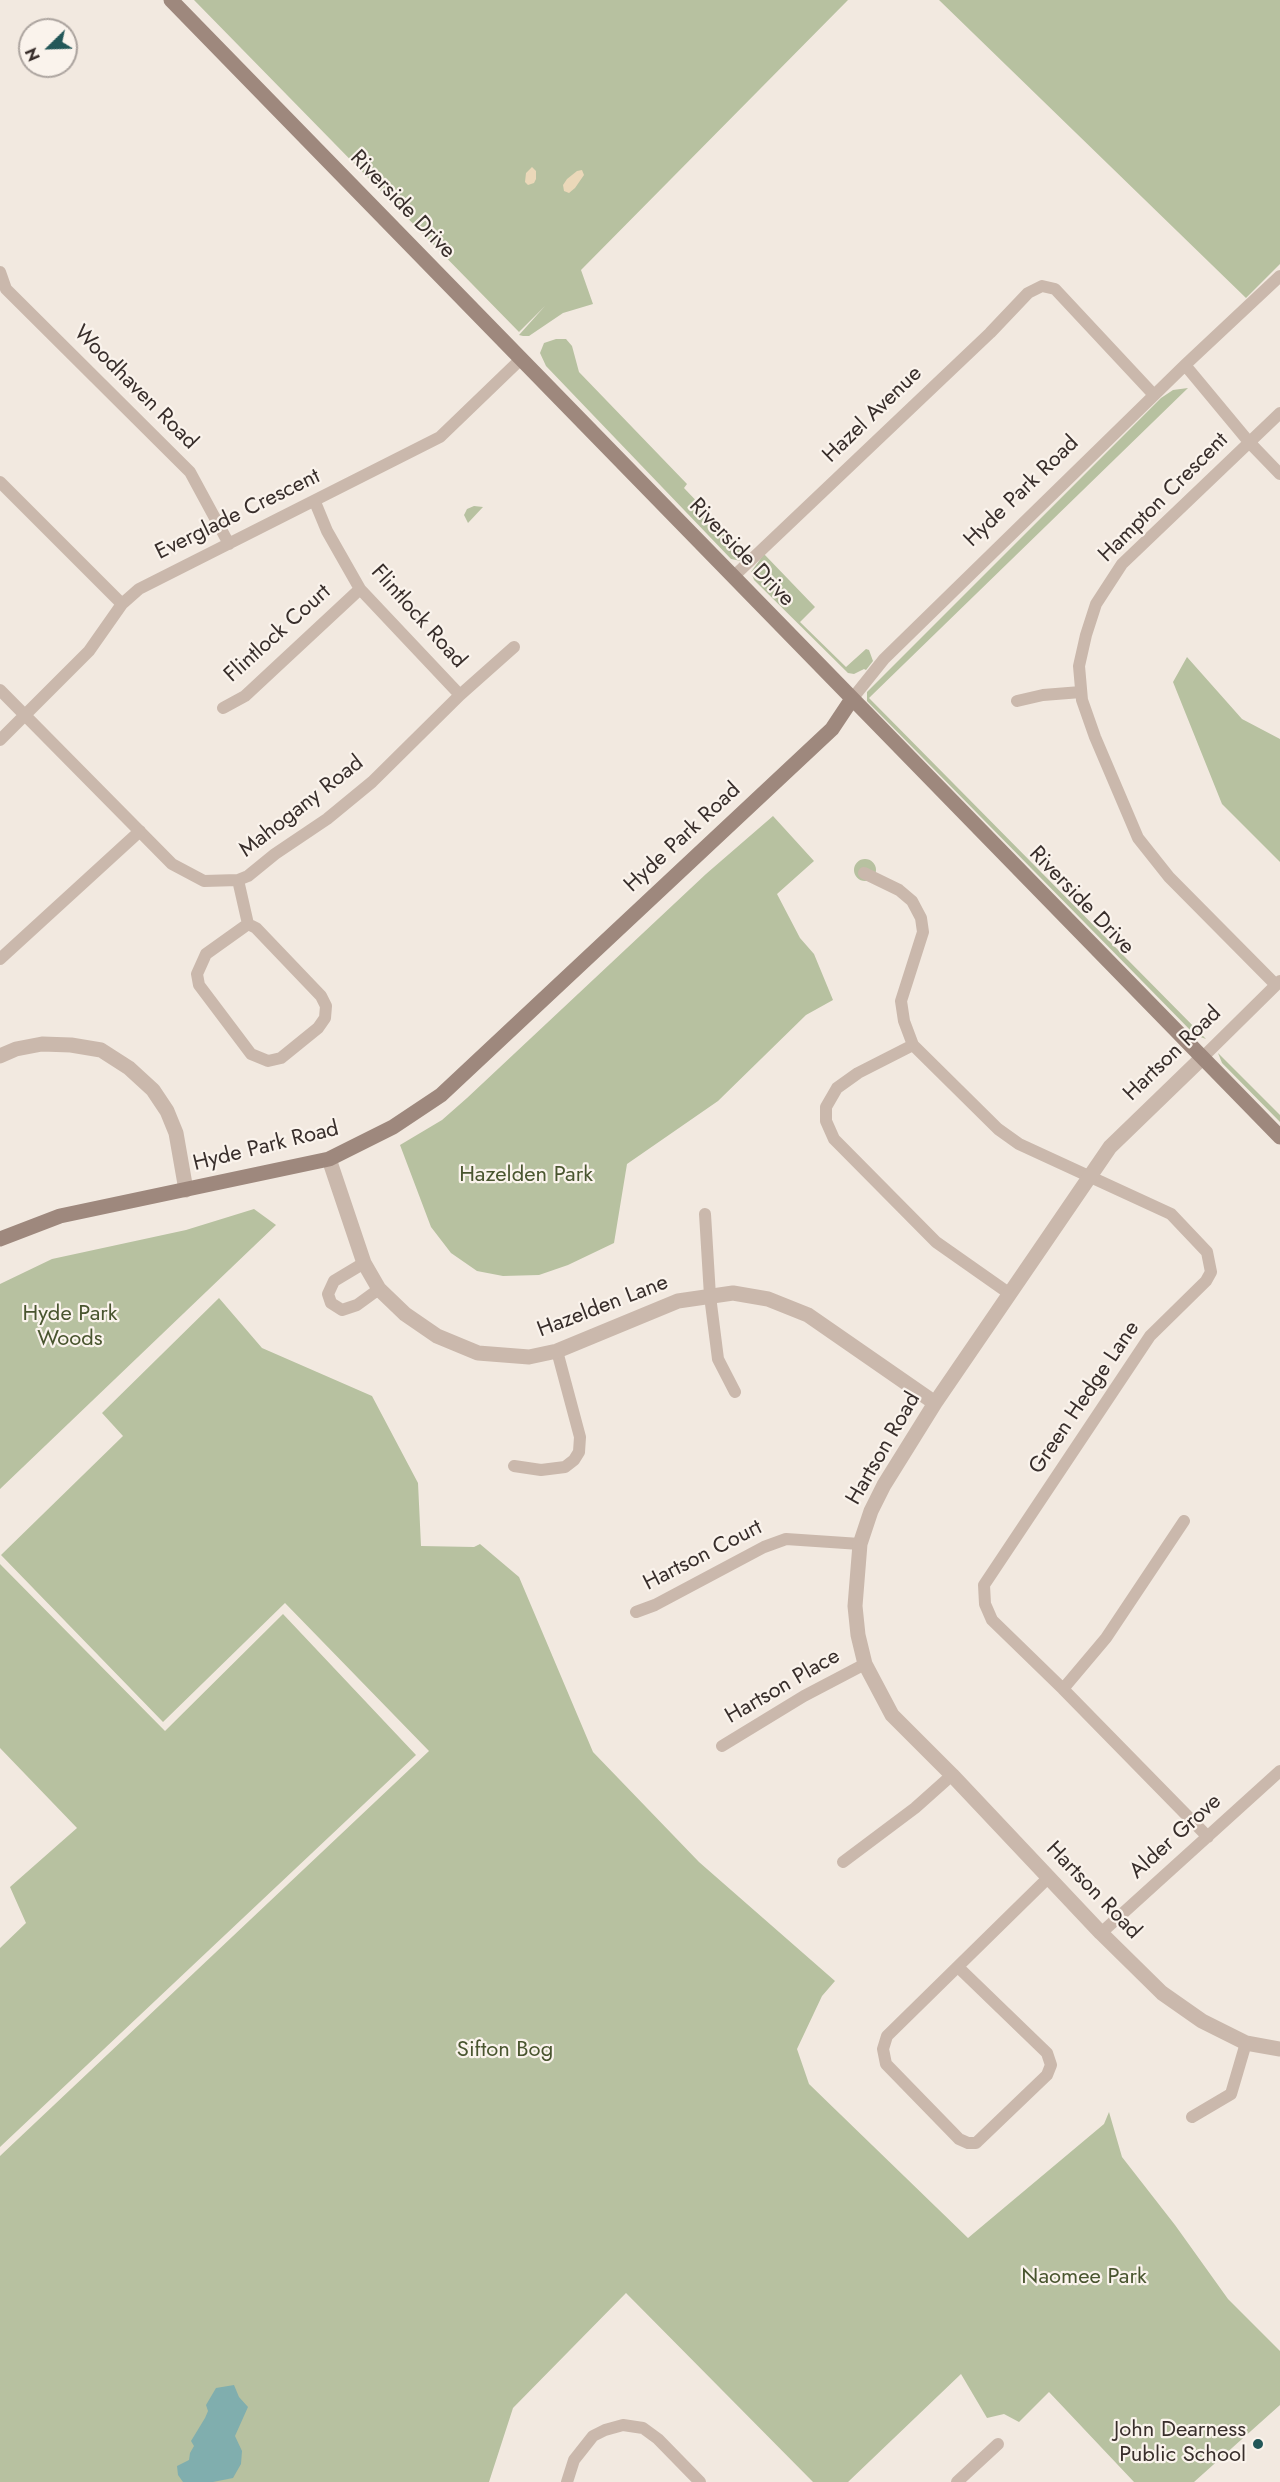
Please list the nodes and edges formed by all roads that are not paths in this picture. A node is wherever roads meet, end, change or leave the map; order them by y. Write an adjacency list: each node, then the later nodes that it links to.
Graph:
1 (171, 0): 5 (main road, Riverside Drive)
2 (0, 272): 4 (street, Woodhaven Road)
3 (1280, 276): 6 (street, Hyde Park Road)
4 (3, 291): 13 (street, Woodhaven Road)
5 (521, 359): 12 (street, Everglade Crescent); 14 (main road, Riverside Drive)
6 (1185, 365): 7 (street, Hyde Park Road); 9 (street)
7 (1154, 395): 14 (street, Hazel Avenue); 21 (street, Hyde Park Road)
8 (1280, 413): 9 (street, Hampton Crescent)
9 (1249, 442): 10 (street); 19 (street, Hampton Crescent)
10 (1280, 474)
11 (0, 482): 16 (street)
12 (315, 502): 13 (street, Everglade Crescent); 15 (street, Flintlock Road)
13 (229, 544): 16 (street, Everglade Crescent)
14 (733, 577): 21 (main road, Riverside Drive)
15 (360, 589): 20 (street, Flintlock Road); 23 (street, Flintlock Court)
16 (122, 604): 24 (street, Everglade Crescent)
17 (514, 647): 20 (street, Mahogany Road)
18 (0, 690): 24 (street, Mahogany Road)
19 (1081, 692): 22 (street); 31 (street, Hampton Crescent)
20 (460, 695): 28 (street, Mahogany Road)
21 (852, 699): 34 (main road, Riverside Drive); 36 (main road, Hyde Park Road)
22 (1017, 701)
23 (223, 708)
24 (25, 715): 25 (street, Everglade Crescent); 26 (street, Mahogany Road)
25 (0, 740)
26 (140, 831): 28 (street, Mahogany Road); 30 (street)
27 (864, 873): 32 (street, Green Hedge Lane)
28 (238, 880): 29 (street)
29 (248, 924): 29 (street)
30 (0, 959)
31 (1278, 983): 34 (street, Hartson Road)
32 (913, 1045): 37 (street, Green Hedge Lane); 43 (street)
33 (0, 1056): 38 (street)
34 (1202, 1058): 35 (main road, Riverside Drive); 37 (street, Hartson Road)
35 (1280, 1137)
36 (329, 1159): 38 (main road, Hyde Park Road); 41 (street, Hazelden Lane)
37 (1088, 1177): 43 (street, Hartson Road); 53 (street, Green Hedge Lane)
38 (186, 1190): 40 (main road, Hyde Park Road)
39 (705, 1214): 44 (street)
40 (0, 1239)
41 (364, 1263): 42 (street, Hazelden Lane); 42 (street)
42 (379, 1289): 45 (street, Hazelden Lane)
43 (1010, 1294): 47 (street, Hartson Road)
44 (710, 1296): 45 (street, Hazelden Lane); 46 (street); 47 (street, Hazelden Lane)
45 (557, 1351): 48 (street)
46 (735, 1392)
47 (935, 1403): 50 (street, Hartson Road)
48 (514, 1466)
49 (1184, 1521): 53 (street)
50 (860, 1544): 51 (street, Hartson Court); 52 (street, Hartson Road)
51 (636, 1612)
52 (865, 1664): 54 (street, Hartson Place); 56 (street, Hartson Road)
53 (1063, 1689): 57 (street, Green Hedge Lane)
54 (722, 1746)
55 (1280, 1771): 57 (street, Alder Grove)
56 (952, 1775): 58 (street); 59 (street, Hartson Road)
57 (1208, 1837): 60 (street, Alder Grove)
58 (843, 1862)
59 (1048, 1878): 60 (street, Hartson Road); 61 (street)
60 (1101, 1933): 62 (street, Hartson Road)
61 (958, 1968): 61 (street)
62 (1246, 2043): 63 (street, Hartson Road); 64 (street)
63 (1280, 2049)
64 (1192, 2116)
65 (998, 2444): 68 (street)
66 (567, 2482): 67 (street)
67 (700, 2482)
68 (957, 2482)

